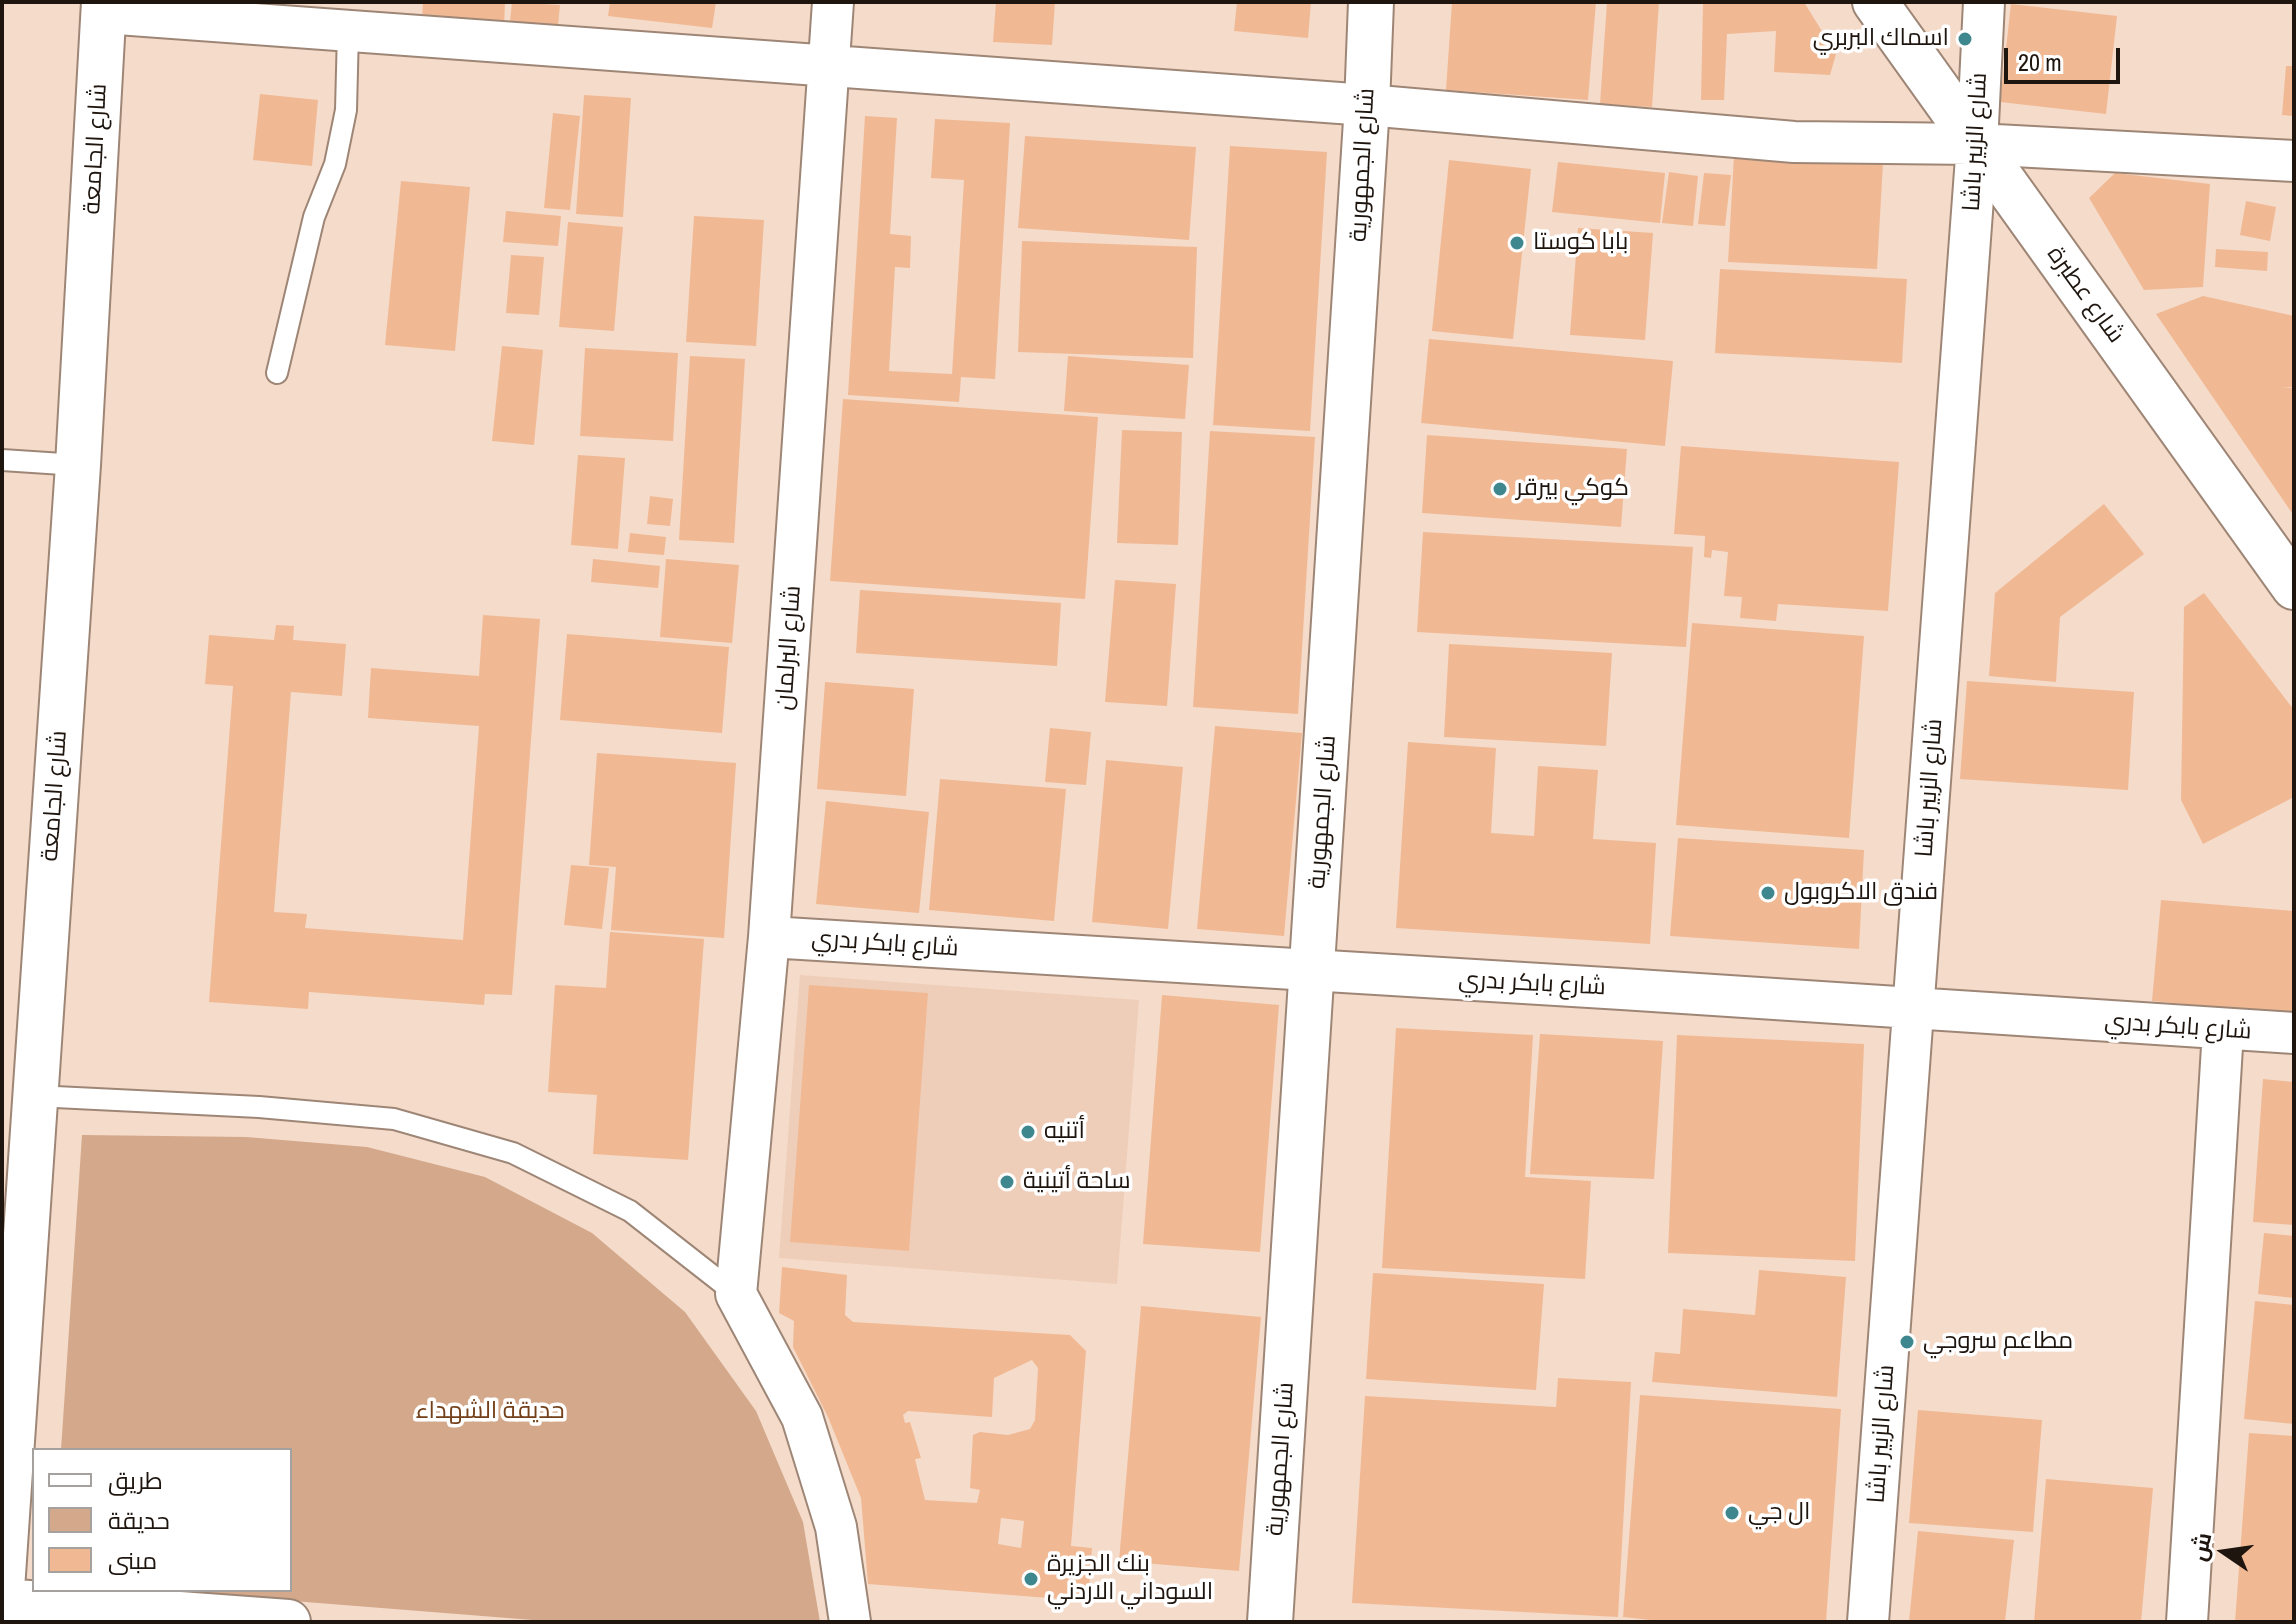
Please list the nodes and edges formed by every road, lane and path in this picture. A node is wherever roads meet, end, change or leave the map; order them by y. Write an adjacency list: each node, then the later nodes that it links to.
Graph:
1 (833, 2): 7 (street, شارع البرلمان)
2 (1371, 2): 8 (main road, شارع الجمهورية)
3 (1875, 2): 9 (main road, شارع عطبرة)
4 (1984, 2): 9 (street, شارع الزبير باشا)
5 (104, 8): 6 (street); 13 (main road, شارع الجامعة)
6 (348, 31): 7 (street); 11 (lane)
7 (829, 67): 8 (street); 15 (street, شارع البرلمان)
8 (1367, 105): 9 (street); 16 (main road, شارع الجمهورية)
9 (1977, 144): 10 (street); 14 (main road, شارع عطبرة); 17 (street, شارع الزبير باشا)
10 (2294, 161)
11 (277, 373)
12 (2, 460): 13 (lane)
13 (78, 465): 20 (main road, شارع الجامعة)
14 (2294, 587)
15 (769, 937): 16 (street, شارع بابكر بدري); 21 (street, شارع البرلمان)
16 (1313, 971): 17 (street, شارع بابكر بدري); 27 (main road, شارع الجمهورية)
17 (1914, 1009): 18 (street, شارع بابكر بدري); 28 (street, شارع الزبير باشا)
18 (2223, 1030): 19 (street, شارع بابكر بدري); 29 (street)
19 (2294, 1033)
20 (35, 1096): 21 (lane); 22 (main road, شارع الجامعة)
21 (736, 1294): 26 (street)
22 (8, 1399): 23 (main road, شارع الجامعة)
23 (2, 1589)
24 (2, 1601): 25 (main road)
25 (288, 1622)
26 (850, 1622)
27 (1270, 1622)
28 (1868, 1622)
29 (2187, 1622)

